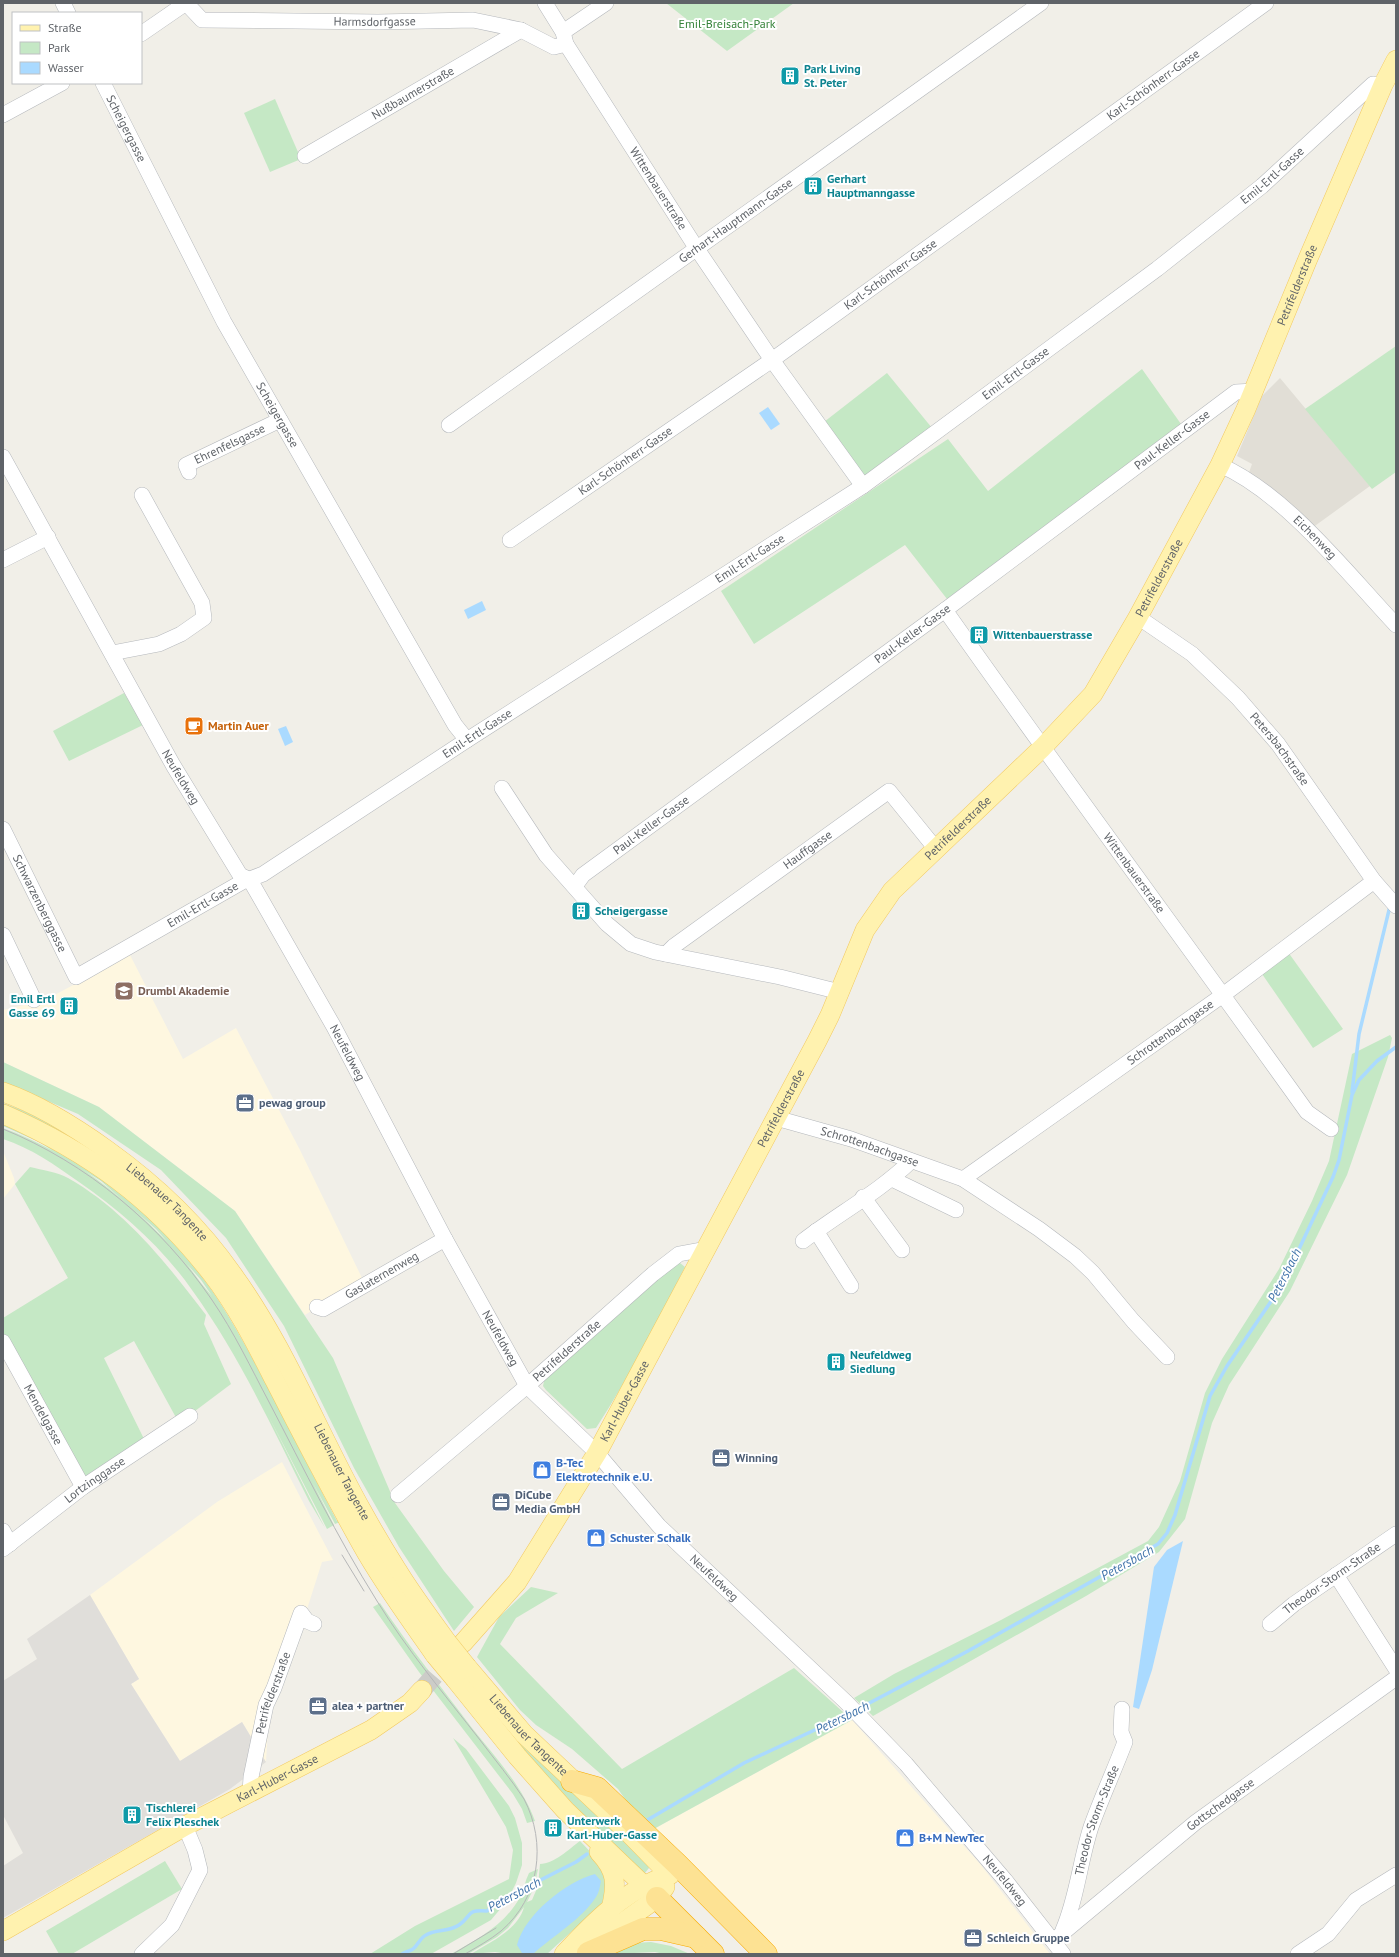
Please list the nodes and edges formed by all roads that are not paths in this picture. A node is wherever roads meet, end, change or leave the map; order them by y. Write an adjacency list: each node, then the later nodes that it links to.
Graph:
1 (63, 3): 7 (street)
2 (186, 3): 8 (street, Harmsdorfgasse); 9 (street, Harmsdorfgasse)
3 (545, 3): 10 (street, Wittenbauerstraße)
4 (606, 3): 10 (street)
5 (1042, 3): 17 (street, Gerhart-Hauptmann-Gasse)
6 (1266, 3): 18 (street, Karl-Schönherr-Gasse)
7 (68, 12)
8 (521, 30): 10 (street, Harmsdorfgasse); 16 (street, Nußbaumerstraße)
9 (142, 33)
10 (564, 38): 17 (street, Wittenbauerstraße)
11 (1396, 60): 14 (main road, Petrifelderstraße)
12 (60, 84): 15 (street)
13 (104, 84): 20 (street, Scheigergasse)
14 (1383, 85): 19 (main road, Petrifelderstraße); 25 (street, Emil-Ertl-Gasse)
15 (3, 114)
16 (305, 156)
17 (697, 249): 18 (street, Wittenbauerstraße); 21 (street, Gerhart-Hauptmann-Gasse)
18 (772, 360): 25 (street, Wittenbauerstraße); 28 (street, Karl-Schönherr-Gasse)
19 (1255, 391): 23 (main road, Petrifelderstraße); 30 (street, Paul-Keller-Gasse)
20 (280, 420): 24 (street, Ehrenfelsgasse); 34 (street, Scheigergasse)
21 (449, 425)
22 (3, 457): 27 (street, Neufeldweg)
23 (1220, 465): 31 (main road, Petrifelderstraße); 32 (street, Eichenweg)
24 (189, 472)
25 (863, 486): 34 (street, Emil-Ertl-Gasse)
26 (142, 495): 33 (street)
27 (48, 537): 29 (street); 33 (street, Neufeldweg)
28 (510, 540)
29 (3, 560)
30 (945, 610): 35 (street, Wittenbauerstraße); 41 (street, Paul-Keller-Gasse)
31 (1138, 617): 35 (main road, Petrifelderstraße); 40 (street, Petersbachstraße)
32 (1396, 625)
33 (112, 653): 39 (street, Neufeldweg)
34 (467, 740): 39 (street, Emil-Ertl-Gasse)
35 (1042, 748): 38 (main road, Petrifelderstraße); 47 (street, Wittenbauerstraße)
36 (502, 788): 41 (street)
37 (3, 829): 45 (street, Schwarzenberggasse)
38 (936, 848): 44 (street, Hauffgasse); 46 (main road, Petrifelderstraße)
39 (250, 880): 45 (street, Emil-Ertl-Gasse); 59 (street, Neufeldweg)
40 (1374, 881): 42 (street, Petersbachstraße); 47 (street, Schrottenbachgasse)
41 (575, 886): 44 (street)
42 (1394, 904)
43 (3, 935): 48 (street)
44 (666, 954): 46 (street)
45 (76, 977)
46 (840, 992): 51 (main road, Petrifelderstraße)
47 (1223, 995): 52 (street, Wittenbauerstraße); 55 (street, Schrottenbachgasse)
48 (34, 1000)
49 (3, 1092): 77 (main road, Liebenauer Tangente)
50 (3, 1114): 77 (main road, Liebenauer Tangente)
51 (776, 1118): 53 (street, Schrottenbachgasse); 61 (main road, Petrifelderstraße)
52 (1331, 1129)
53 (911, 1161): 54 (street); 55 (street, Schrottenbachgasse)
54 (892, 1179): 56 (street); 57 (street)
55 (963, 1179): 66 (street, Schrottenbachgasse)
56 (863, 1197): 58 (street); 62 (street)
57 (956, 1210)
58 (816, 1231): 60 (street); 63 (street)
59 (445, 1240): 64 (street, Gaslaternenweg); 67 (street, Neufeldweg)
60 (803, 1241)
61 (706, 1249): 67 (street, Petrifelderstraße); 69 (main road, Karl-Huber-Gasse)
62 (902, 1250)
63 (851, 1286)
64 (317, 1307)
65 (3, 1342): 70 (street, Mendelgasse)
66 (1167, 1356)
67 (527, 1386): 69 (street, Neufeldweg); 71 (street, Petrifelderstraße)
68 (190, 1416): 70 (street, Lortzinggasse)
69 (597, 1453): 77 (main road, Karl-Huber-Gasse); 93 (street, Neufeldweg)
70 (83, 1487): 73 (street, Lortzinggasse)
71 (398, 1495)
72 (1396, 1534): 74 (street, Theodor-Storm-Straße)
73 (5, 1541)
74 (1336, 1575): 76 (street, Theodor-Storm-Straße); 78 (street)
75 (314, 1624): 84 (street, Petrifelderstraße)
76 (1270, 1624)
77 (448, 1646): 79 (main road, Liebenauer Tangente, bridge)
78 (1396, 1669)
79 (461, 1673): 83 (main road, Liebenauer Tangente); 86 (main road, Liebenauer Tangente)
80 (1396, 1678): 93 (street, Gottschedgasse)
81 (422, 1690): 84 (main road, Karl-Huber-Gasse)
82 (1122, 1709): 93 (street, Theodor-Storm-Straße)
83 (572, 1781): 87 (main road, Liebenauer Tangente); 99 (highway)
84 (250, 1793): 85 (main road, Karl-Huber-Gasse)
85 (185, 1826): 91 (main road, Karl-Huber-Gasse); 94 (street)
86 (582, 1827): 89 (main road, Liebenauer Tangente); 90 (main road)
87 (670, 1875): 89 (main road); 98 (highway)
88 (1396, 1876): 101 (street)
89 (651, 1891): 90 (main road); 92 (highway); 96 (main road)
90 (611, 1909): 95 (main road)
91 (3, 1931)
92 (696, 1937): 96 (highway); 97 (highway)
93 (1058, 1937): 100 (street, Neufeldweg)
94 (142, 1954)
95 (564, 1954)
96 (588, 1954)
97 (713, 1954)
98 (749, 1954)
99 (766, 1954)
100 (1063, 1954)
101 (1298, 1954)

